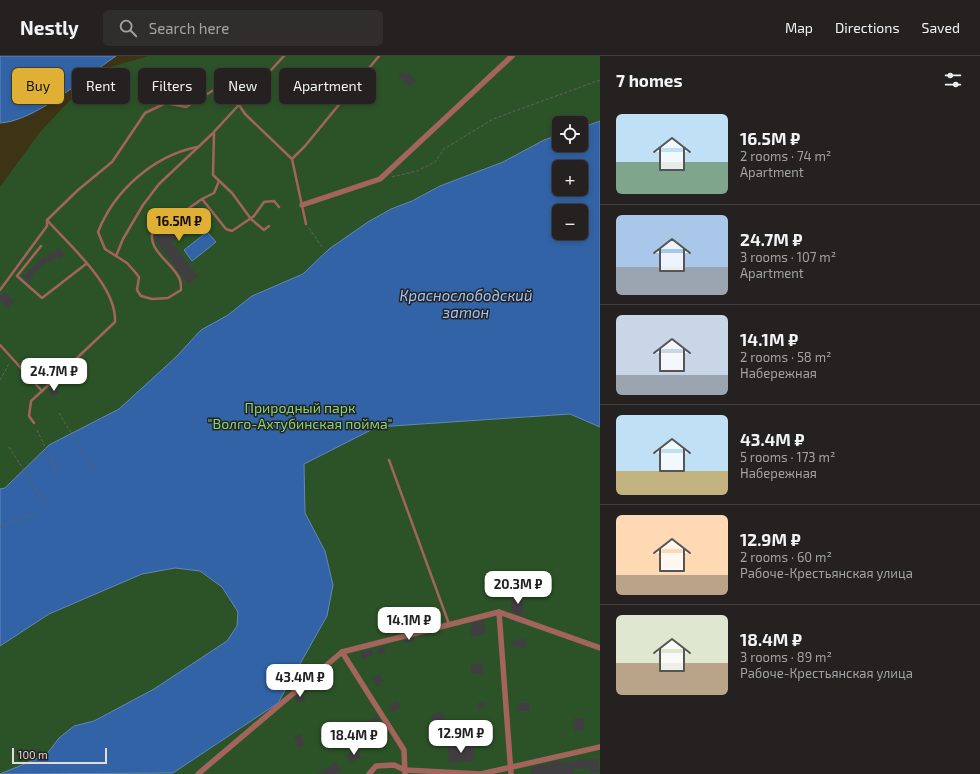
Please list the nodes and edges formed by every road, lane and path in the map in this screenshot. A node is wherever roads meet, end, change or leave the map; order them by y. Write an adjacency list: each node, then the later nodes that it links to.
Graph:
1 (284, 56): 4 (lane)
2 (379, 56): 12 (lane)
3 (512, 56): 13 (street)
4 (271, 70)
5 (600, 80): 13 (path)
6 (214, 90): 19 (lane)
7 (239, 104): 8 (lane); 10 (lane)
8 (255, 124): 9 (lane); 12 (lane)
9 (252, 126)
10 (214, 132): 11 (lane); 14 (lane)
11 (197, 147): 24 (lane); 24 (lane)
12 (292, 158): 16 (lane)
13 (380, 179): 16 (street)
14 (219, 181): 15 (lane); 18 (lane)
15 (202, 199): 18 (lane); 24 (lane)
16 (302, 205): 20 (lane)
17 (280, 207): 18 (lane)
18 (251, 219): 21 (lane)
19 (47, 220): 25 (lane); 26 (lane)
20 (306, 224): 23 (path)
21 (270, 226)
22 (42, 246): 25 (lane)
23 (322, 247)
24 (116, 256)
25 (86, 264): 30 (lane)
26 (0, 290)
27 (0, 345): 28 (lane)
28 (11, 358): 29 (path); 30 (lane)
29 (0, 380)
30 (42, 391): 32 (lane)
31 (59, 414): 36 (path)
32 (34, 423)
33 (37, 430): 37 (path)
34 (9, 447): 38 (path)
35 (389, 460): 42 (lane)
36 (94, 470)
37 (58, 474)
38 (46, 505)
39 (34, 513): 40 (path)
40 (0, 527)
41 (499, 612): 42 (street); 43 (street); 46 (street)
42 (449, 625): 44 (street)
43 (600, 648)
44 (342, 652): 47 (street); 48 (street)
45 (600, 747): 46 (street)
46 (511, 766): 47 (street); 50 (street)
47 (405, 772): 49 (street)
48 (198, 774)
49 (369, 774)
50 (511, 774)

